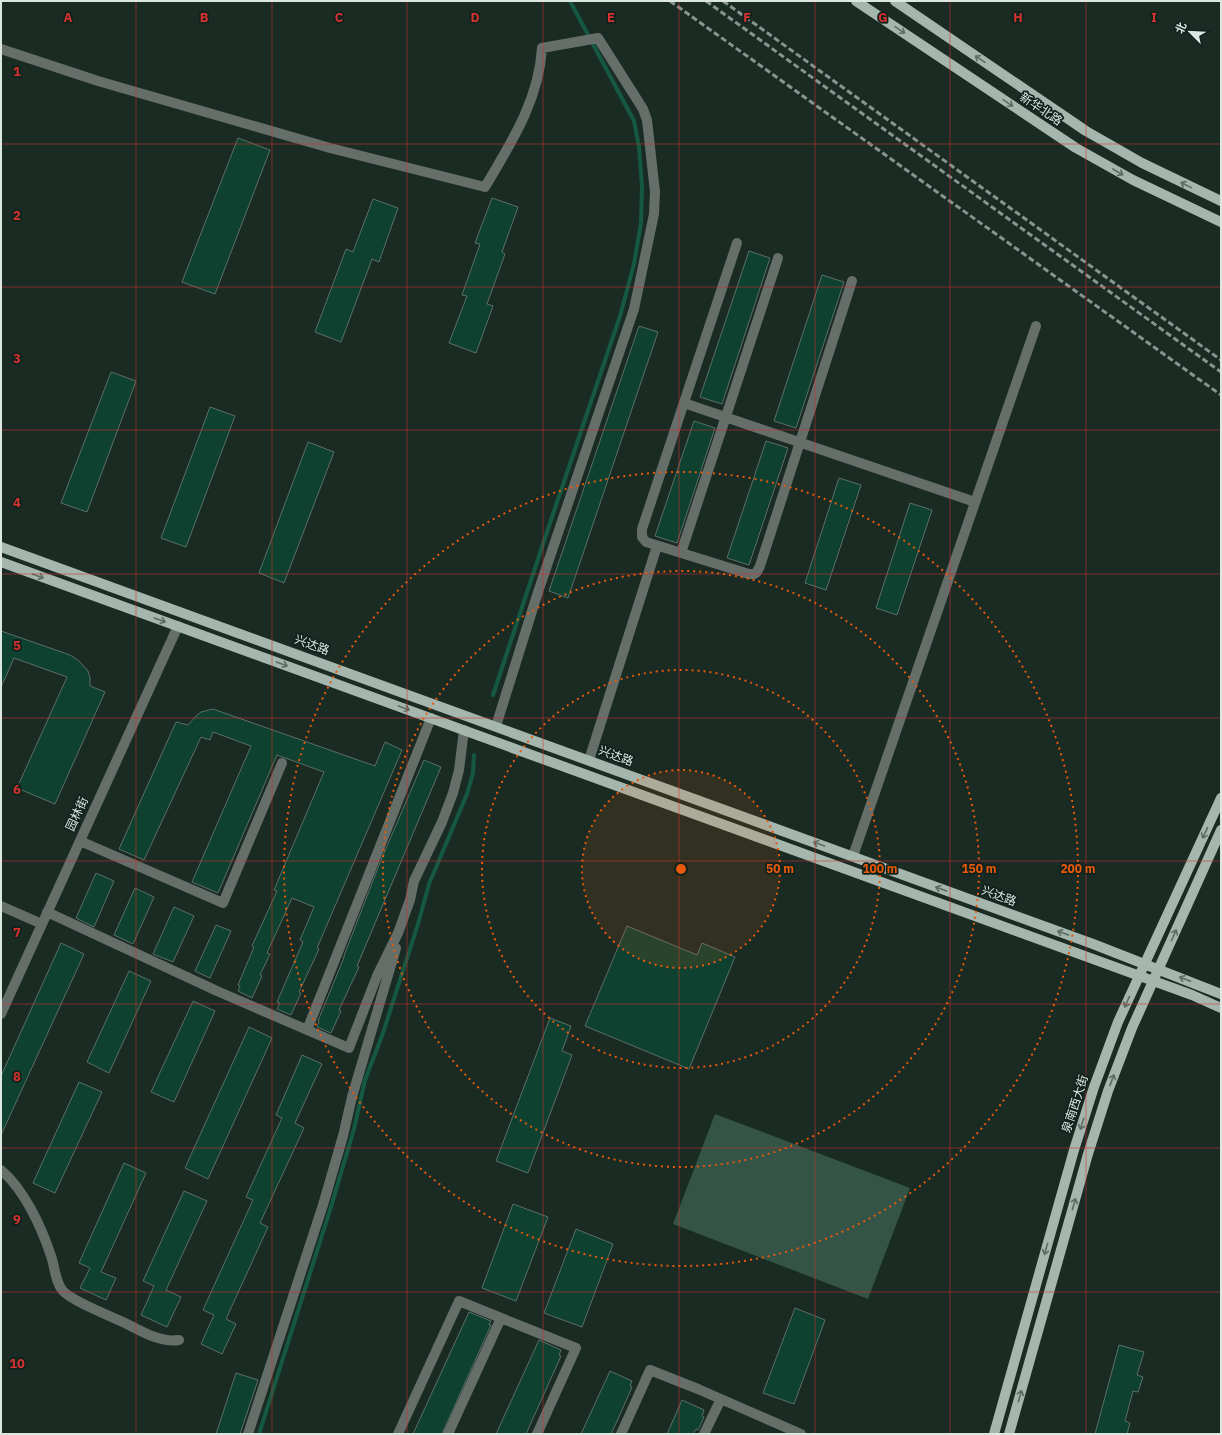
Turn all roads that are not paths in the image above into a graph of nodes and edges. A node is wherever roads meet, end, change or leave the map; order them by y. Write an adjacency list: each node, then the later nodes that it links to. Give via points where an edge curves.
1 (856, 1): 5 (main road, 新华北路, one-way to 5, via 1076,148 1133,180)
2 (895, 1): 4 (main road, 新华北路, one-way to 2, via 1142,163 1086,131)
3 (1, 49): 20 (street, via 98,81 322,146 485,187 524,117 536,86 542,48 598,38 643,109 647,120 655,192 654,214 634,309 538,592)
4 (1221, 202)
5 (1221, 222)
6 (736, 243): 10 (street)
7 (778, 258): 11 (street)
8 (852, 282): 12 (street)
9 (1036, 326): 13 (street)
10 (684, 403): 11 (street); 14 (street, via 642,529 642,537 646,542)
11 (726, 417): 12 (street); 16 (street)
12 (800, 442): 13 (street); 16 (street, via 757,572 749,574)
13 (975, 502): 27 (street)
14 (657, 546): 16 (street); 22 (street)
15 (1, 547): 20 (main road, 兴达路)
16 (681, 553)
17 (1, 562): 18 (main road, one-way to 18)
18 (178, 626): 19 (main road, one-way to 19); 26 (street, 园林街)
19 (431, 718): 21 (main road); 39 (street)
20 (496, 726): 22 (main road, 兴达路)
21 (464, 730): 31 (street, via 453,793 414,881); 34 (main road)
22 (589, 760): 27 (main road, 兴达路, one-way to 22)
23 (282, 762): 26 (street, via 223,903)
24 (1221, 798): 32 (main road, 泉南西大街, one-way to 32)
25 (1221, 830): 33 (main road, one-way to 25)
26 (80, 841): 29 (street, 园林街)
27 (853, 856): 32 (main road, 兴达路, one-way to 27)
28 (1, 906): 30 (street)
29 (47, 912): 30 (street, 园林街); 39 (street)
30 (42, 924): 38 (street, 园林街)
31 (401, 927): 39 (street, via 377,976 349,1048); 45 (street, via 393,962 352,1096 326,1198)
32 (1145, 964): 33 (main road, 兴达路); 34 (main road, 泉南西大街)
33 (1159, 969): 35 (main road); 36 (main road, 兴达路, one-way to 33)
34 (1139, 976): 35 (main road); 52 (main road, 泉南西大街, one-way to 52, via 1108,1046 1085,1114)
35 (1153, 981): 37 (main road); 53 (main road, one-way to 35, via 1099,1118 1124,1045)
36 (1221, 994)
37 (1221, 1008)
38 (1, 1014)
39 (307, 1030)
40 (1, 1170): 42 (street, via 17,1186 41,1229 63,1291 146,1334 171,1341)
41 (501, 1318): 46 (street, via 459,1301); 47 (street); 48 (street, via 576,1348)
42 (179, 1340)
43 (721, 1399): 44 (street); 49 (street, via 650,1370); 50 (street)
44 (786, 1431): 51 (street)
45 (248, 1434)
46 (398, 1434)
47 (448, 1434)
48 (537, 1434)
49 (621, 1434)
50 (704, 1434)
51 (801, 1434)
52 (994, 1434)
53 (1009, 1434)

